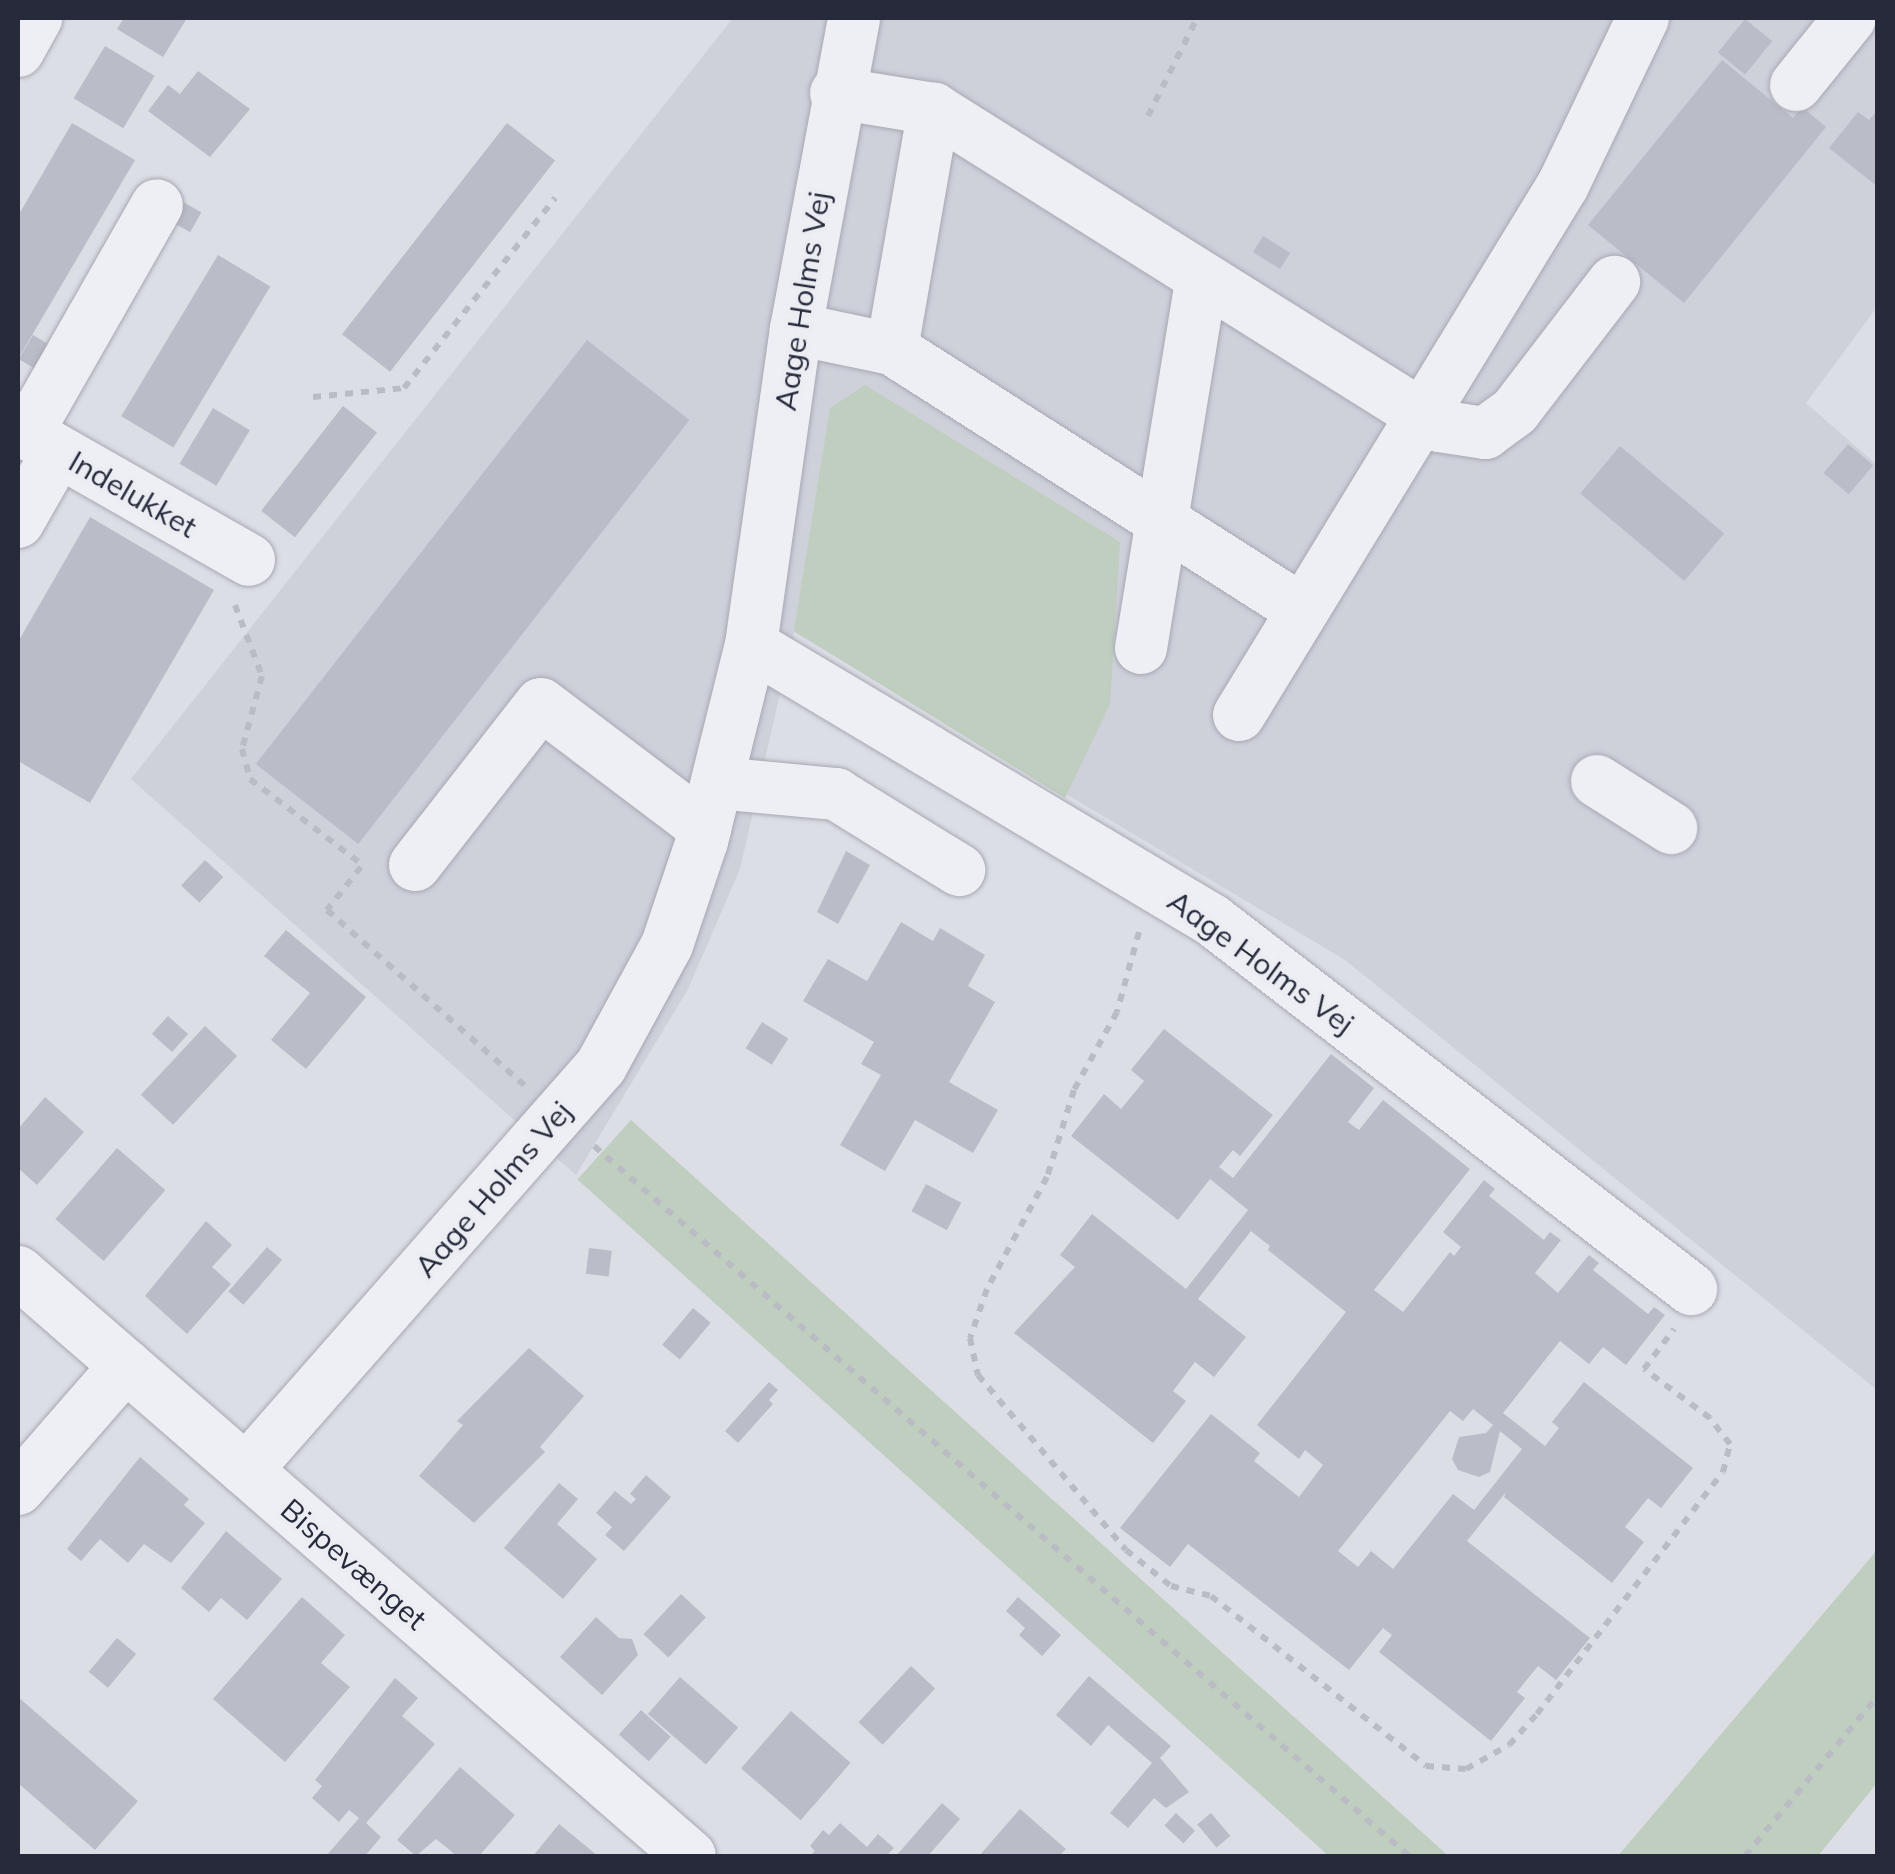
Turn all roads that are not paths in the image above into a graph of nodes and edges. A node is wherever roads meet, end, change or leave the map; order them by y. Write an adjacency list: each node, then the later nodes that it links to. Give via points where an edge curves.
1 (36, 18): 5 (street)
2 (854, 18): 7 (street, Aage Holms Vej)
3 (1644, 18): 14 (street, via 1563,185)
4 (1850, 18): 6 (street)
5 (18, 51)
6 (1796, 85)
7 (836, 93): 8 (street); 12 (street, Aage Holms Vej)
8 (934, 109): 10 (street); 13 (street)
9 (157, 205): 15 (street)
10 (1201, 280): 14 (street); 16 (street)
11 (1614, 282): 14 (street, via 1516,411 1485,433)
12 (796, 329): 13 (street); 20 (street, Aage Holms Vej)
13 (892, 349): 16 (street)
14 (1418, 416): 19 (street)
15 (34, 438): 17 (street); 18 (street, Indelukket)
16 (1161, 519): 19 (street); 21 (street)
17 (18, 522)
18 (249, 560)
19 (1302, 610): 22 (street)
20 (751, 645): 24 (street, Aage Holms Vej); 29 (street, Aage Holms Vej, via 1212,920)
21 (1141, 648)
22 (1239, 714)
23 (1597, 781): 25 (street)
24 (711, 805): 26 (street, via 540,704); 27 (street, via 836,794); 31 (street, Aage Holms Vej, via 667,945 601,1066)
25 (1671, 828)
26 (394, 859)
27 (959, 870)
28 (18, 1272): 30 (street, Bispevænget)
29 (1684, 1307)
30 (126, 1366): 31 (street, Bispevænget); 32 (street)
31 (246, 1470): 33 (street, Bispevænget)
32 (18, 1488)
33 (690, 1856)

